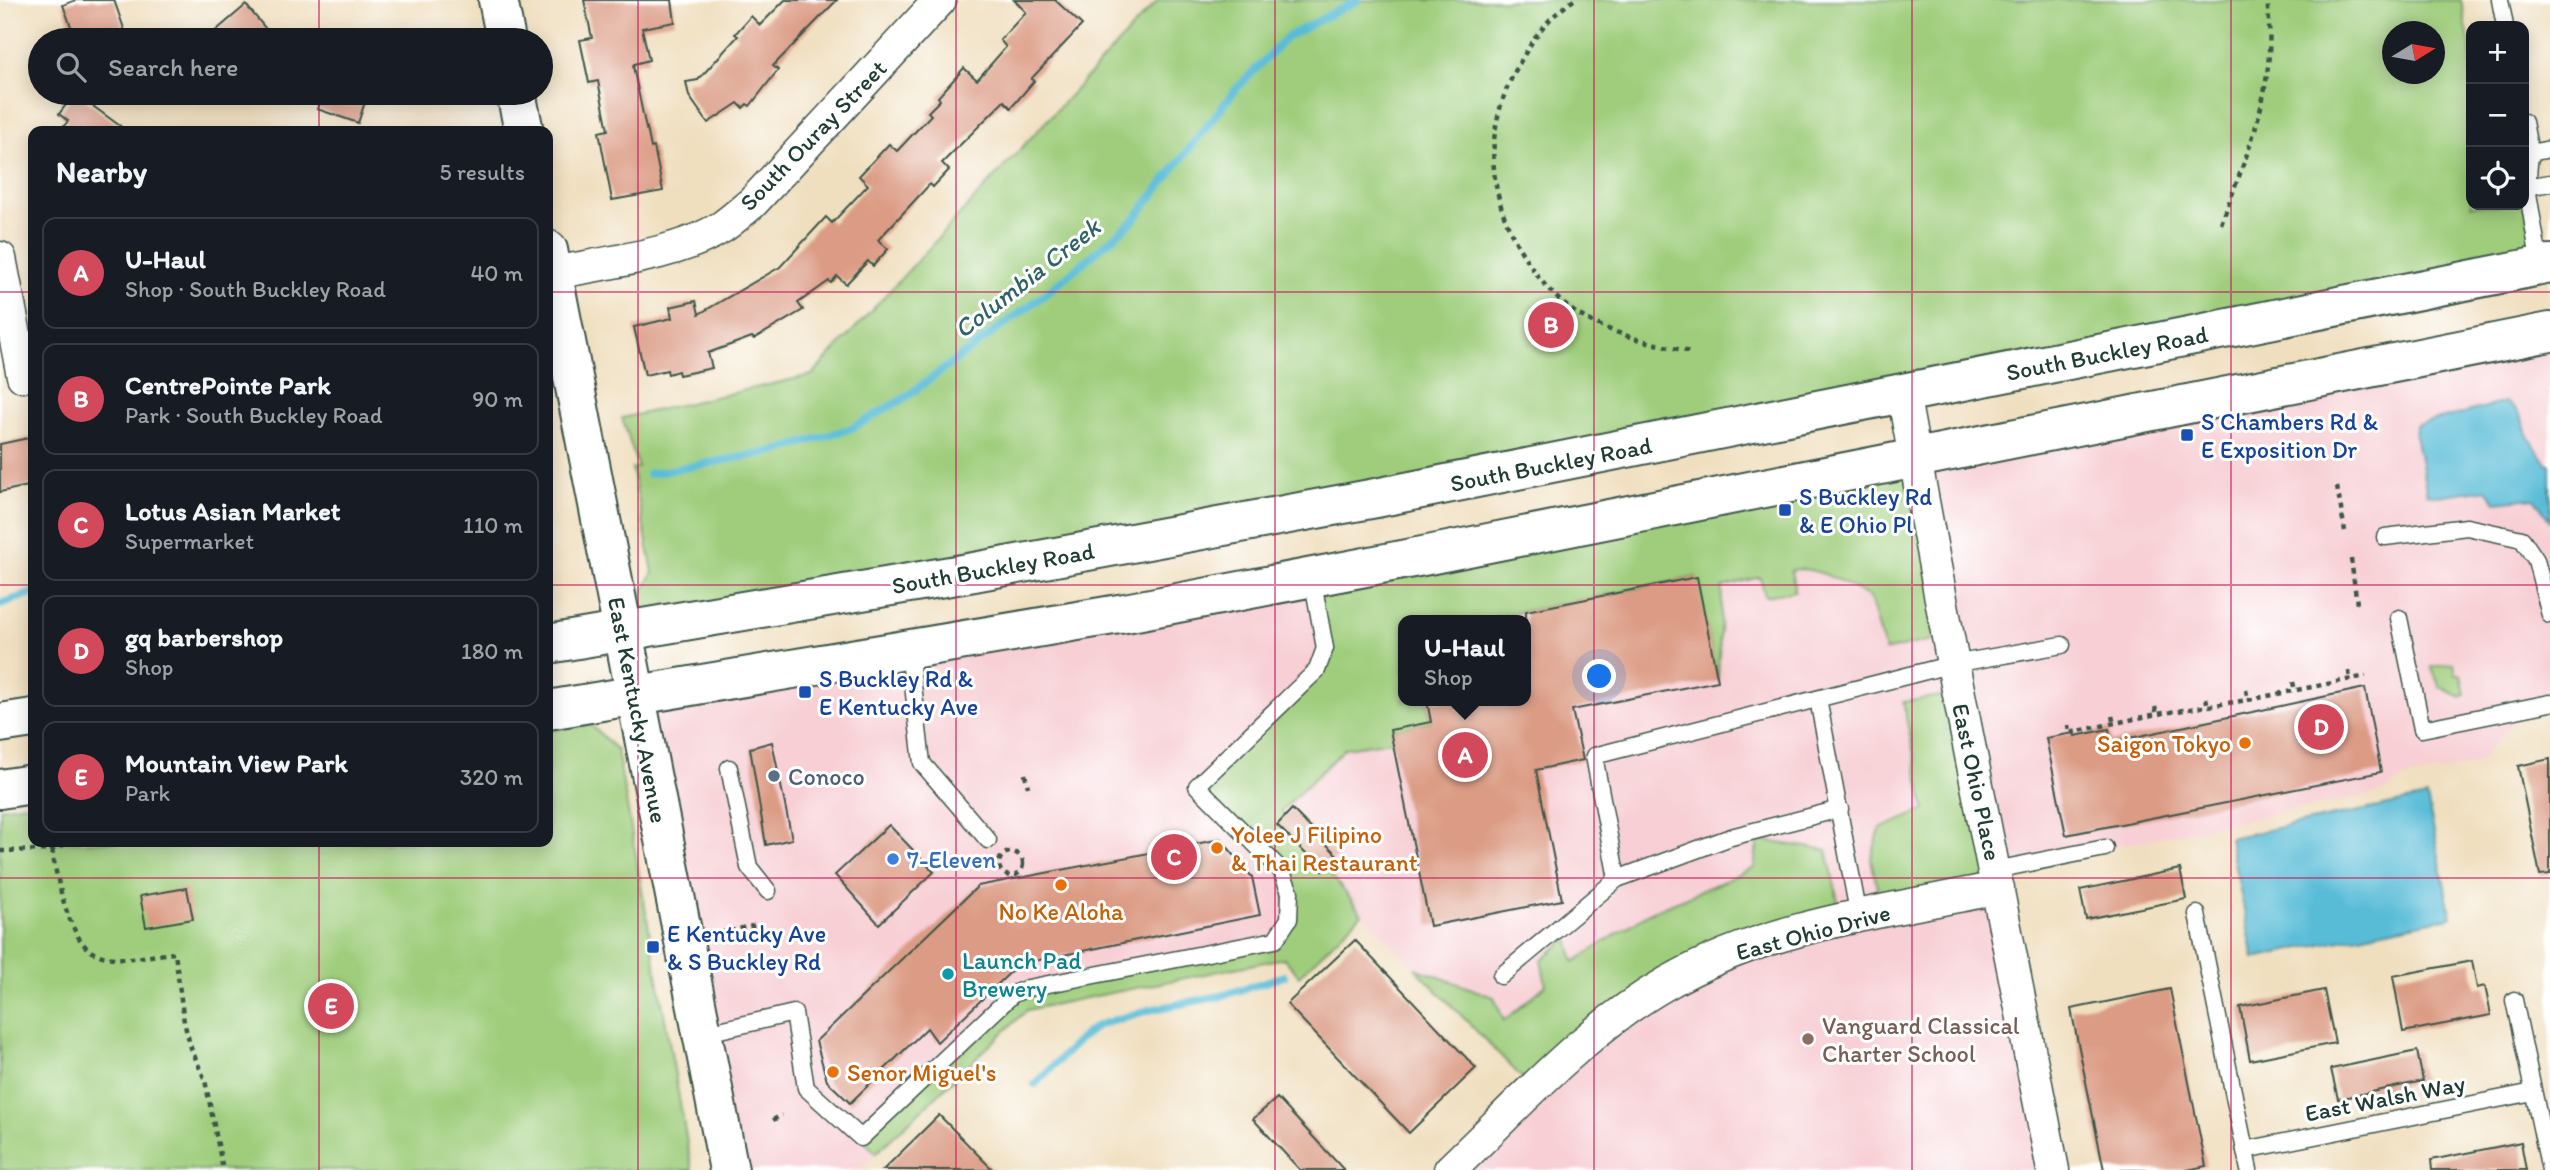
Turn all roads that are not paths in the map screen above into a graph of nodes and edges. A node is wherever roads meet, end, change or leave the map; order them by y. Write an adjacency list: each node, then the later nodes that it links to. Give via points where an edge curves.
1 (498, 0): 5 (main road)
2 (2500, 0): 4 (lane)
3 (936, 1): 16 (street, South Ouray Street, via 752,203 721,227 659,252)
4 (2504, 21)
5 (504, 28)
6 (519, 105): 7 (main road)
7 (523, 126)
8 (2529, 147): 10 (lane)
9 (2550, 149): 10 (lane)
10 (2530, 153): 11 (lane)
11 (2529, 164)
12 (2550, 183): 13 (lane)
13 (2529, 187)
14 (2529, 196): 17 (lane)
15 (0, 258): 20 (street)
16 (553, 265)
17 (2545, 265): 21 (main road, South Buckley Road)
18 (553, 286): 27 (main road, East Kentucky Avenue)
19 (2550, 332): 22 (main road)
20 (19, 376)
21 (1903, 393): 22 (street, East Ohio Place); 27 (main road, South Buckley Road, via 1350,503)
22 (1915, 459): 24 (main road); 31 (street, East Ohio Place)
23 (2385, 537): 25 (lane, via 2468,527 2522,539 2536,560)
24 (1312, 577): 30 (main road); 51 (lane, via 1325,648 1317,670 1197,786 1281,870 1290,892 1289,919 1275,940 1013,994 861,1138 806,1088 794,1013)
25 (2550, 615)
26 (2399, 618): 34 (lane, via 2423,729)
27 (624, 632): 28 (main road, South Buckley Road); 32 (main road, East Kentucky Avenue)
28 (553, 643)
29 (2062, 645): 31 (lane)
30 (909, 650): 32 (main road); 42 (lane, via 922,763)
31 (1953, 664): 33 (lane); 45 (street, East Ohio Place)
32 (635, 696): 35 (main road); 51 (main road, East Kentucky Avenue)
33 (1818, 699): 41 (lane); 44 (lane, via 1594,756)
34 (2550, 703)
35 (553, 709)
36 (28, 719): 37 (main road)
37 (0, 723)
38 (729, 768): 46 (lane, via 749,867)
39 (28, 785): 40 (main road)
40 (0, 789)
41 (1840, 809): 44 (lane, via 1731,837); 48 (lane)
42 (988, 840)
43 (2105, 848): 45 (lane)
44 (1617, 879): 49 (lane)
45 (1997, 879): 48 (street, East Ohio Drive); 56 (street, East Ohio Place)
46 (768, 891)
47 (2197, 914): 53 (lane)
48 (1859, 917): 55 (street, East Ohio Drive, via 1738,949 1657,989 1576,1049)
49 (1502, 976)
50 (2514, 1000): 52 (lane)
51 (702, 1034): 54 (main road, East Kentucky Avenue)
52 (2533, 1092): 53 (lane, East Walsh Way); 58 (lane)
53 (2245, 1150): 57 (lane)
54 (729, 1170)
55 (1450, 1170)
56 (2053, 1170)
57 (2249, 1170)
58 (2550, 1170)

